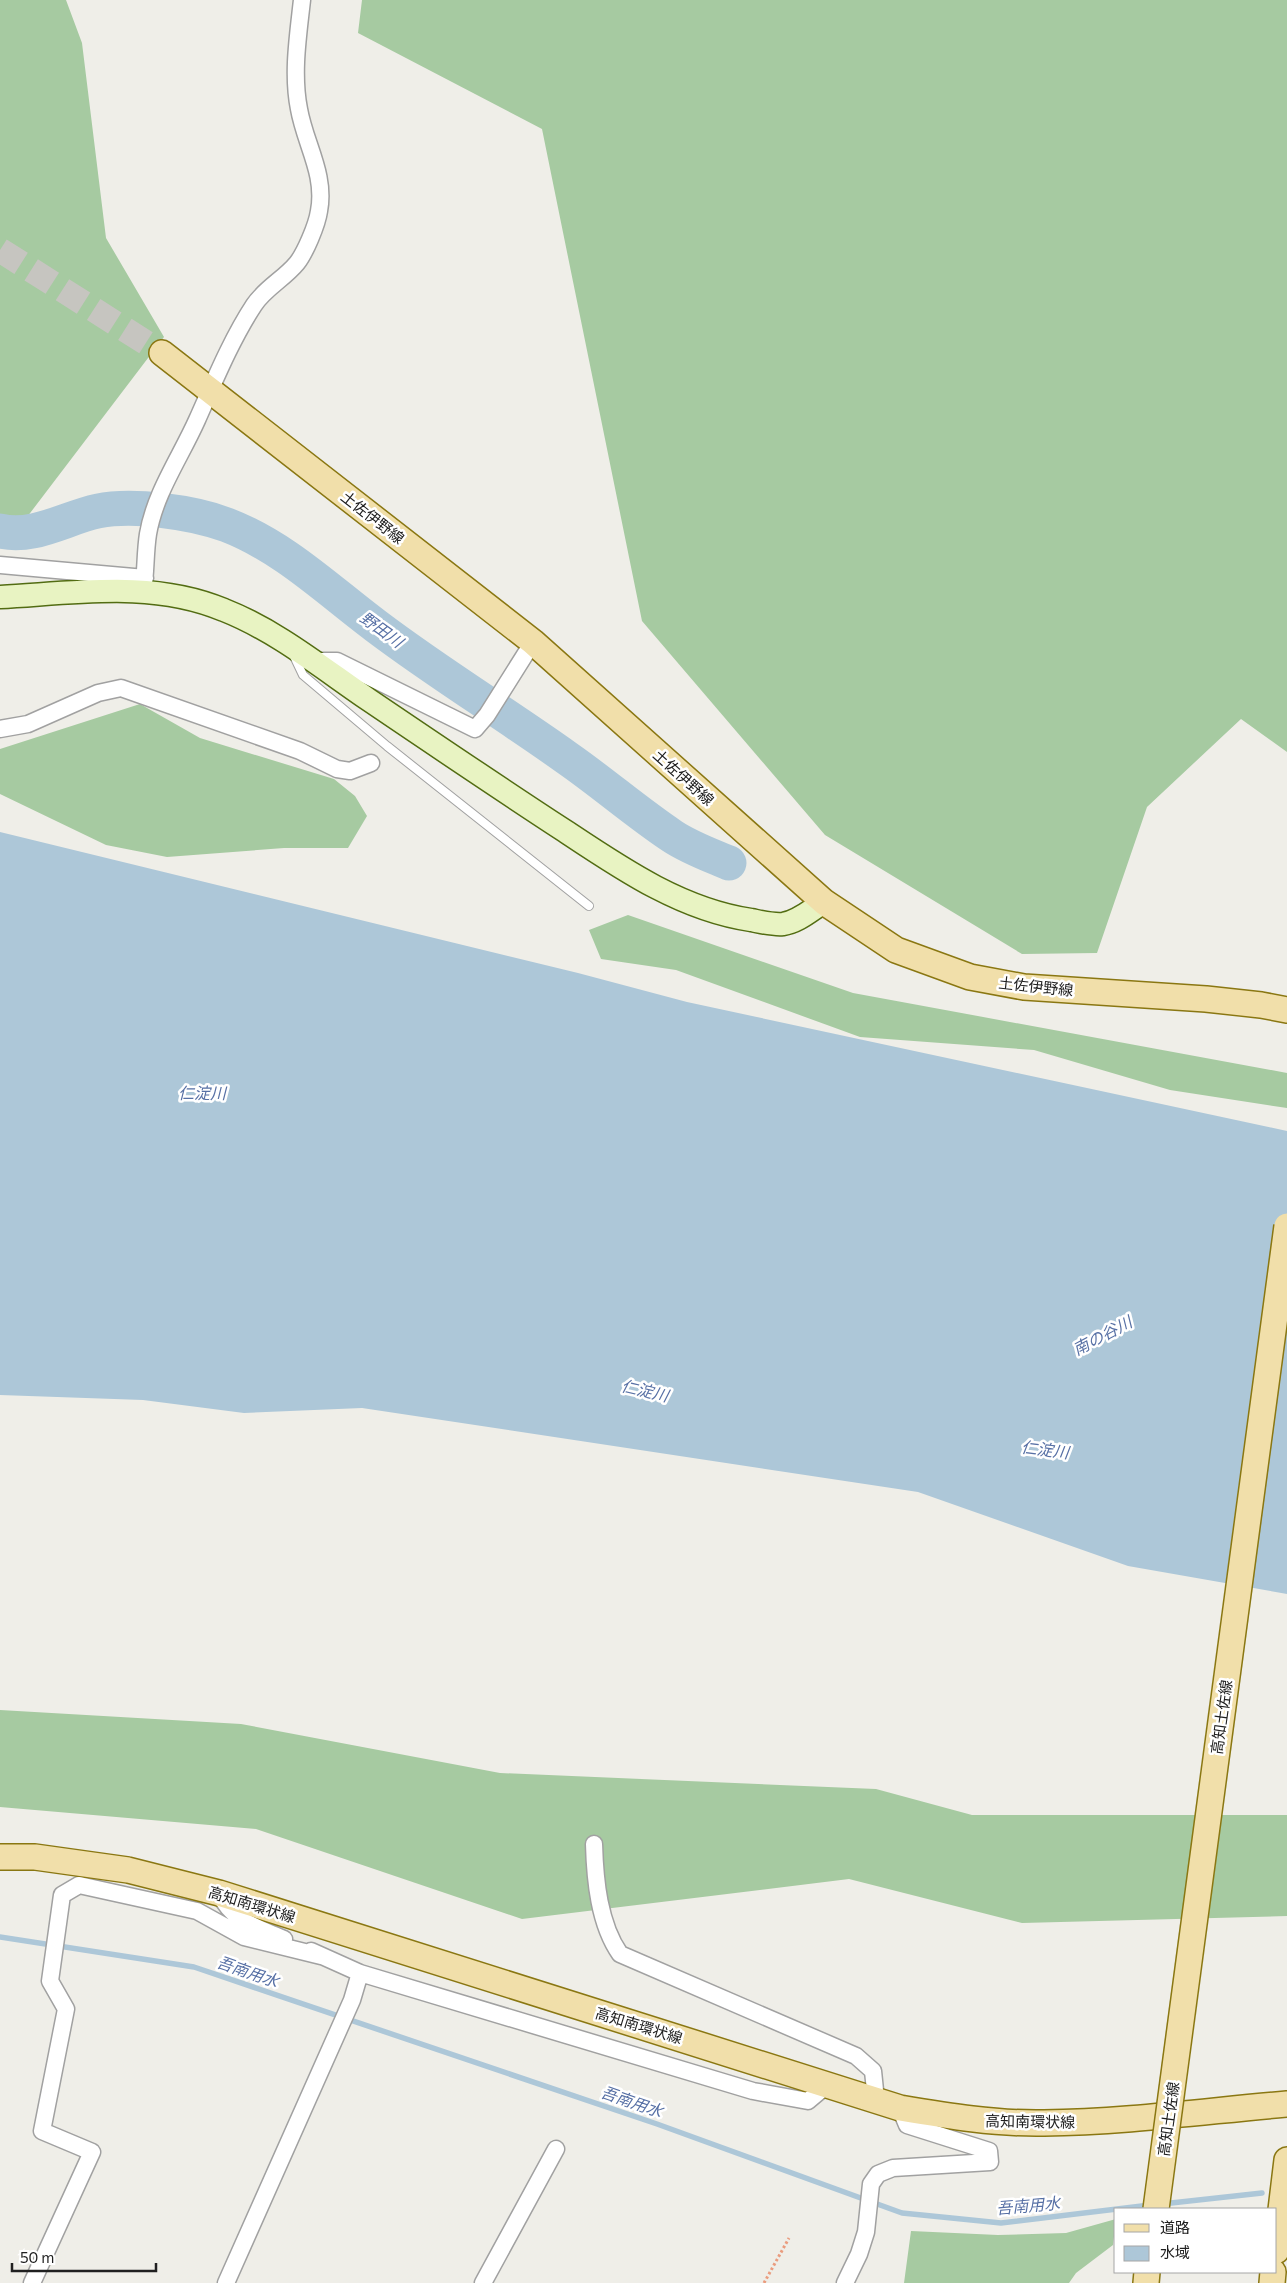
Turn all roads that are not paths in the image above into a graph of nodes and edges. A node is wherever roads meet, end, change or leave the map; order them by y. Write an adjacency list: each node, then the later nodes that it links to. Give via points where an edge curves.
1 (302, 0): 3 (street, via 296,76 302,122 318,167 320,211 297,263 254,305)
2 (162, 353): 3 (main road, 土佐伊野線)
3 (209, 389): 5 (street, via 160,495 148,534); 7 (main road, 土佐伊野線)
4 (0, 565): 5 (street)
5 (144, 584): 6 (street, via 100,591); 8 (street, via 222,609 264,628)
6 (0, 598)
7 (533, 642): 9 (street, via 479,727 470,729 337,661); 12 (main road, 土佐伊野線)
8 (287, 644): 9 (street); 13 (lane, via 303,674 387,746)
9 (313, 661): 12 (street, via 622,868 696,906 726,917 776,924 797,920)
10 (0, 729): 11 (street, via 28,724 98,693 121,688 300,751 336,769 350,771)
11 (371, 763)
12 (824, 902): 14 (main road, 土佐伊野線, via 896,950 970,978 1024,987 1206,999)
13 (589, 906)
14 (1287, 1010)
15 (1287, 1226): 27 (main road, 高知土佐線, bridge)
16 (594, 1844): 22 (street, via 595,1879 611,1940 620,1954 856,2056 873,2071)
17 (0, 1856): 18 (main road, 高知南環状線, via 128,1870)
18 (219, 1893): 19 (street, via 227,1909 240,1920); 21 (main road, 高知南環状線)
19 (321, 1956): 20 (street); 29 (street, via 244,1937 197,1911 79,1885 62,1895 50,1981 66,2009 42,2131 92,2152)
20 (360, 1973): 21 (street, via 753,2091 808,2101); 30 (street, via 352,2000)
21 (827, 2085): 22 (main road, 高知南環状線)
22 (876, 2100): 24 (main road, 高知南環状線)
23 (1287, 2104): 24 (main road, 高知南環状線, via 1042,2123 968,2119)
24 (900, 2108): 32 (street, via 907,2126 989,2151 990,2162 893,2168 878,2174 871,2184 866,2232)
25 (556, 2149): 31 (street)
26 (1287, 2160): 28 (main road)
27 (1156, 2208)
28 (1277, 2243)
29 (32, 2283)
30 (226, 2283)
31 (483, 2283)
32 (845, 2283)

